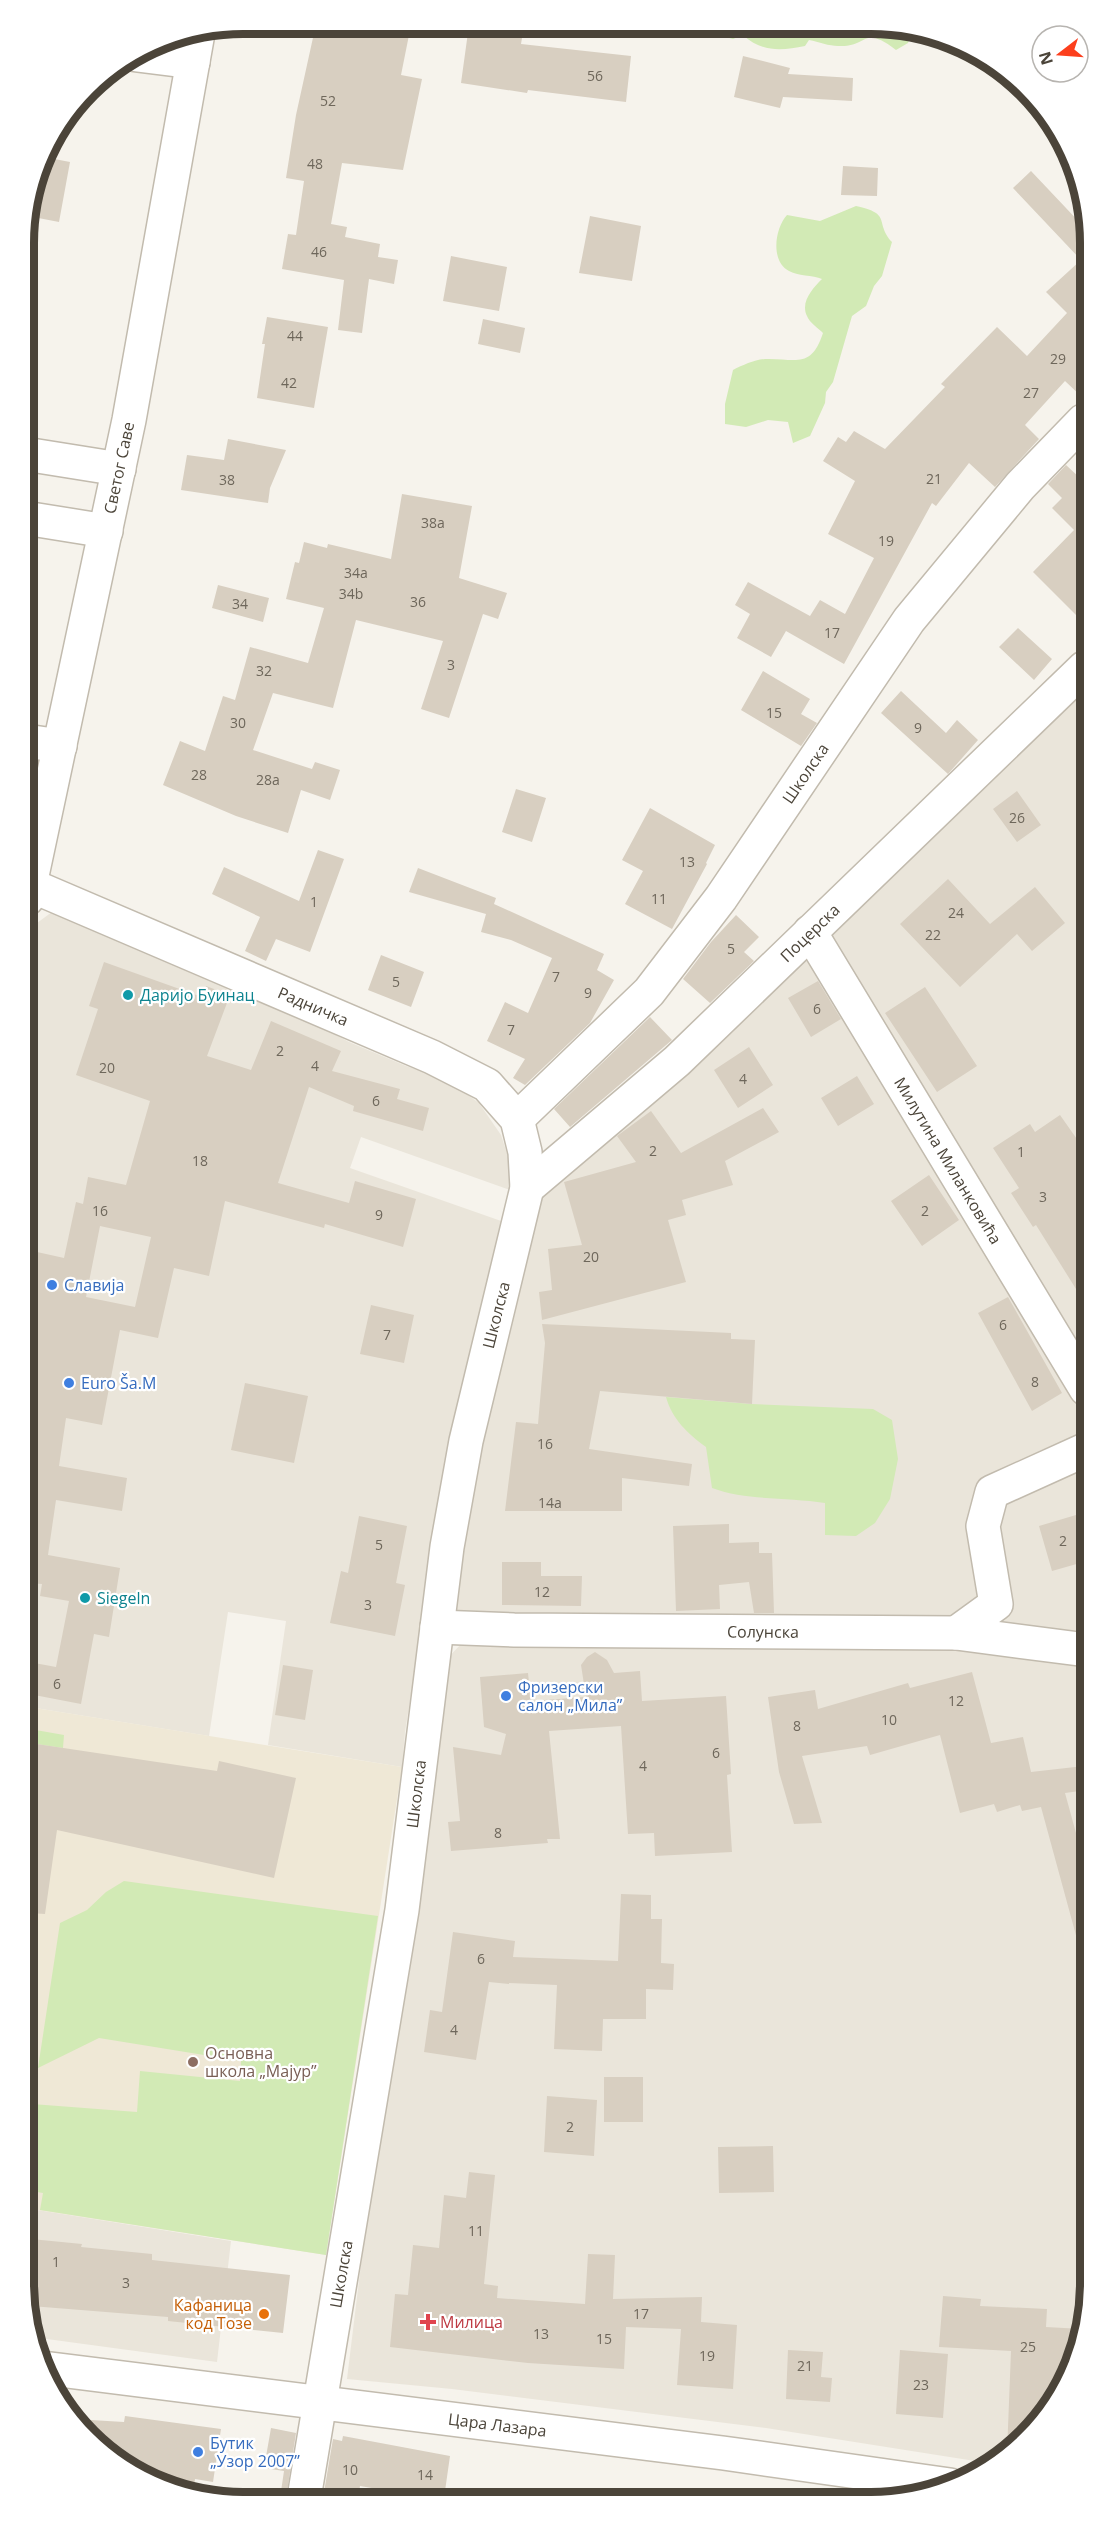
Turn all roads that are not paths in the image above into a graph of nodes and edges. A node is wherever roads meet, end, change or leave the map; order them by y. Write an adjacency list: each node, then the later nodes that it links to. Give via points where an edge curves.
1 (196, 47): 2 (street); 5 (street, Светог Саве)
2 (160, 52)
3 (1080, 424): 14 (street, Школска, via 1020,486 909,620 721,898 649,992)
4 (35, 456): 5 (street)
5 (119, 469): 7 (street, Светог Саве)
6 (35, 519): 7 (street)
7 (106, 531): 10 (street, Светог Саве)
8 (1080, 672): 13 (street, Поцерска)
9 (35, 742): 10 (street)
10 (60, 746): 11 (street, Светог Саве)
11 (35, 861)
12 (35, 895): 14 (street, Радничка, via 432,1057 487,1085)
13 (810, 933): 15 (street, Поцерска, via 677,1060); 16 (street, Милутина Миланковића)
14 (517, 1119): 15 (street, Радничка, via 525,1152)
15 (527, 1188): 18 (street, Школска, via 466,1441)
16 (1079, 1378)
17 (1079, 1452): 19 (street, via 992,1492 983,1526 996,1604)
18 (437, 1627): 19 (street, Солунска); 22 (street, Школска, via 402,1910)
19 (956, 1633): 20 (street, Солунска)
20 (1079, 1649)
21 (53, 2369): 22 (street, Цара Лазара)
22 (320, 2403): 23 (street, Цара Лазара); 24 (street, Школска)
23 (933, 2483)
24 (305, 2492)

